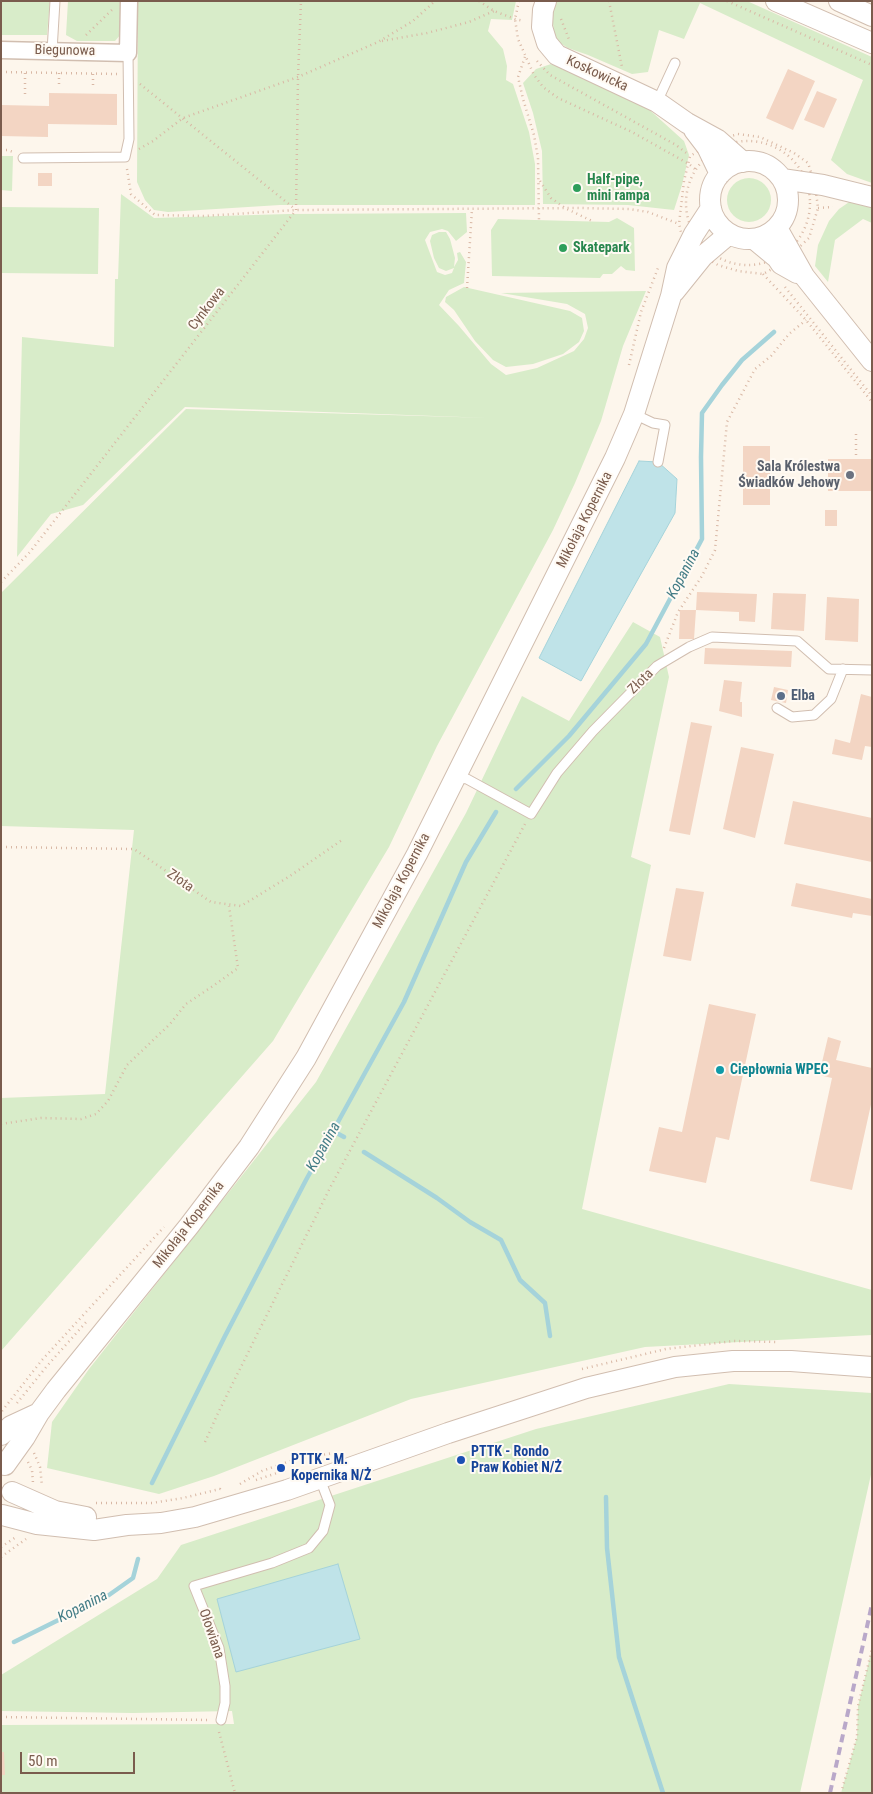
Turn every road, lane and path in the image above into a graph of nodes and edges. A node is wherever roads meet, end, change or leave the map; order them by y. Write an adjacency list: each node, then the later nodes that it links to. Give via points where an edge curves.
1 (55, 1): 21 (lane)
2 (120, 1): 17 (path)
3 (129, 1): 22 (street)
4 (301, 1): 31 (path)
5 (435, 1): 18 (path, via 413,21)
6 (479, 1): 13 (path)
7 (519, 1): 15 (path)
8 (546, 1): 35 (street, Koskowicka, via 542,27 547,43 557,55)
9 (610, 1): 35 (path)
10 (727, 1): 25 (path)
11 (776, 1): 19 (street)
12 (839, 1): 14 (street)
13 (494, 11): 15 (path); 18 (path, via 469,22)
14 (872, 16)
15 (515, 19): 16 (path); 23 (path)
16 (524, 21)
17 (85, 36)
18 (378, 42): 31 (path)
19 (872, 43)
20 (1, 50): 21 (street, Biegunowa)
21 (52, 51): 22 (street, Biegunowa)
22 (128, 52): 30 (lane)
23 (525, 57): 43 (path, via 543,87 558,98 632,132); 47 (path, via 518,77 534,135)
24 (675, 63): 37 (lane)
25 (872, 65)
26 (1, 72): 27 (path)
27 (25, 73): 28 (path); 36 (path)
28 (59, 73): 29 (path); 33 (path)
29 (92, 74): 30 (path); 34 (path)
30 (129, 75): 38 (path); 40 (lane, via 129,139)
31 (298, 77): 38 (path); 55 (path)
32 (562, 82): 39 (path, via 676,145)
33 (60, 85)
34 (93, 86)
35 (626, 88): 37 (street, Koskowicka)
36 (25, 97)
37 (657, 102): 39 (street, Koskowicka, via 688,123)
38 (182, 118): 40 (path, via 153,141); 55 (path)
39 (710, 149): 42 (street, Koskowicka); 43 (path); 44 (path); 45 (street, Koskowicka); 48 (path, via 747,141 780,149 797,164); 48 (path, via 738,134 760,137 808,163)
40 (125, 157): 41 (lane); 55 (path, via 131,194 155,215 204,216)
41 (23, 158)
42 (743, 162): 45 (street); 46 (street, via 762,163)
43 (689, 164): 44 (path); 59 (path, via 683,189)
44 (696, 170): 59 (path, via 688,189)
45 (720, 174): 53 (street, via 711,190)
46 (782, 179): 48 (street); 50 (street)
47 (539, 180): 51 (path); 52 (path)
48 (812, 189): 49 (street, via 849,191); 50 (street); 63 (path, via 809,219 804,231); 63 (path, via 818,208 809,238)
49 (872, 197)
50 (788, 204): 58 (street)
51 (539, 208): 52 (path); 54 (path); 56 (path)
52 (564, 208): 57 (path); 59 (path, via 648,212)
53 (711, 208): 59 (street, Mikołaja Kopernika); 60 (street, via 719,226)
54 (472, 209): 55 (path); 66 (path)
55 (296, 210): 77 (path, Cynkowa, via 30,552)
56 (538, 220)
57 (594, 222)
58 (777, 228): 61 (street); 63 (street)
59 (683, 229): 62 (path); 67 (street, Mikołaja Kopernika, via 677,268)
60 (730, 234): 61 (street); 62 (street, Mikołaja Kopernika)
61 (754, 239): 63 (street)
62 (709, 251): 63 (path, via 730,262); 67 (street, Mikołaja Kopernika)
63 (779, 265): 68 (path, via 763,274); 69 (street, via 804,276); 71 (path)
64 (658, 268): 70 (path, via 641,312)
65 (663, 269): 67 (path)
66 (467, 288)
67 (664, 291): 73 (street, Mikołaja Kopernika)
68 (806, 320): 72 (path); 78 (path, via 755,369 727,422 715,550 678,612)
69 (871, 360)
70 (628, 373)
71 (872, 396)
72 (872, 402)
73 (634, 414): 76 (lane, via 652,423 666,424); 82 (street, Mikołaja Kopernika)
74 (856, 434): 75 (path)
75 (856, 459)
76 (658, 462)
77 (1, 582)
78 (657, 666): 79 (lane, Złota, via 712,637 741,637 797,640 829,669); 83 (lane, Złota, via 557,773)
79 (843, 669): 80 (lane, Złota); 81 (lane, via 831,699 814,715 792,717)
80 (872, 670)
81 (777, 708)
82 (456, 777): 83 (lane, via 467,779); 93 (street, Mikołaja Kopernika, via 306,1058 249,1147)
83 (531, 814): 95 (path, via 332,1186)
84 (342, 840): 86 (path, via 241,906)
85 (1, 846): 86 (path, Złota, via 134,849 211,902)
86 (229, 905): 87 (path, via 238,968 186,1004 127,1065 108,1101 96,1114 81,1120 41,1118)
87 (1, 1124)
88 (165, 1225): 92 (path, via 42,1360)
89 (92, 1315): 91 (path)
90 (872, 1367): 97 (street, via 791,1361 733,1361 675,1367 586,1388)
91 (16, 1404)
92 (1, 1412)
93 (39, 1412): 94 (street, Mikołaja Kopernika, via 11,1426); 96 (street, Mikołaja Kopernika, via 25,1438)
94 (1, 1436)
95 (206, 1442)
96 (3, 1463): 98 (street, via 11,1478)
97 (320, 1479): 100 (street, via 196,1517); 103 (lane, Ołowiana, via 330,1505 323,1530 309,1548 272,1564 194,1586 219,1648 225,1686)
98 (12, 1492): 99 (street); 100 (street, via 68,1515)
99 (2, 1516): 100 (street, via 37,1524 94,1530)
100 (127, 1525)
101 (872, 1649): 105 (path, via 858,1706 857,1737)
102 (1, 1717): 103 (path)
103 (221, 1720): 104 (path, via 219,1735)
104 (235, 1793)
105 (841, 1793)

